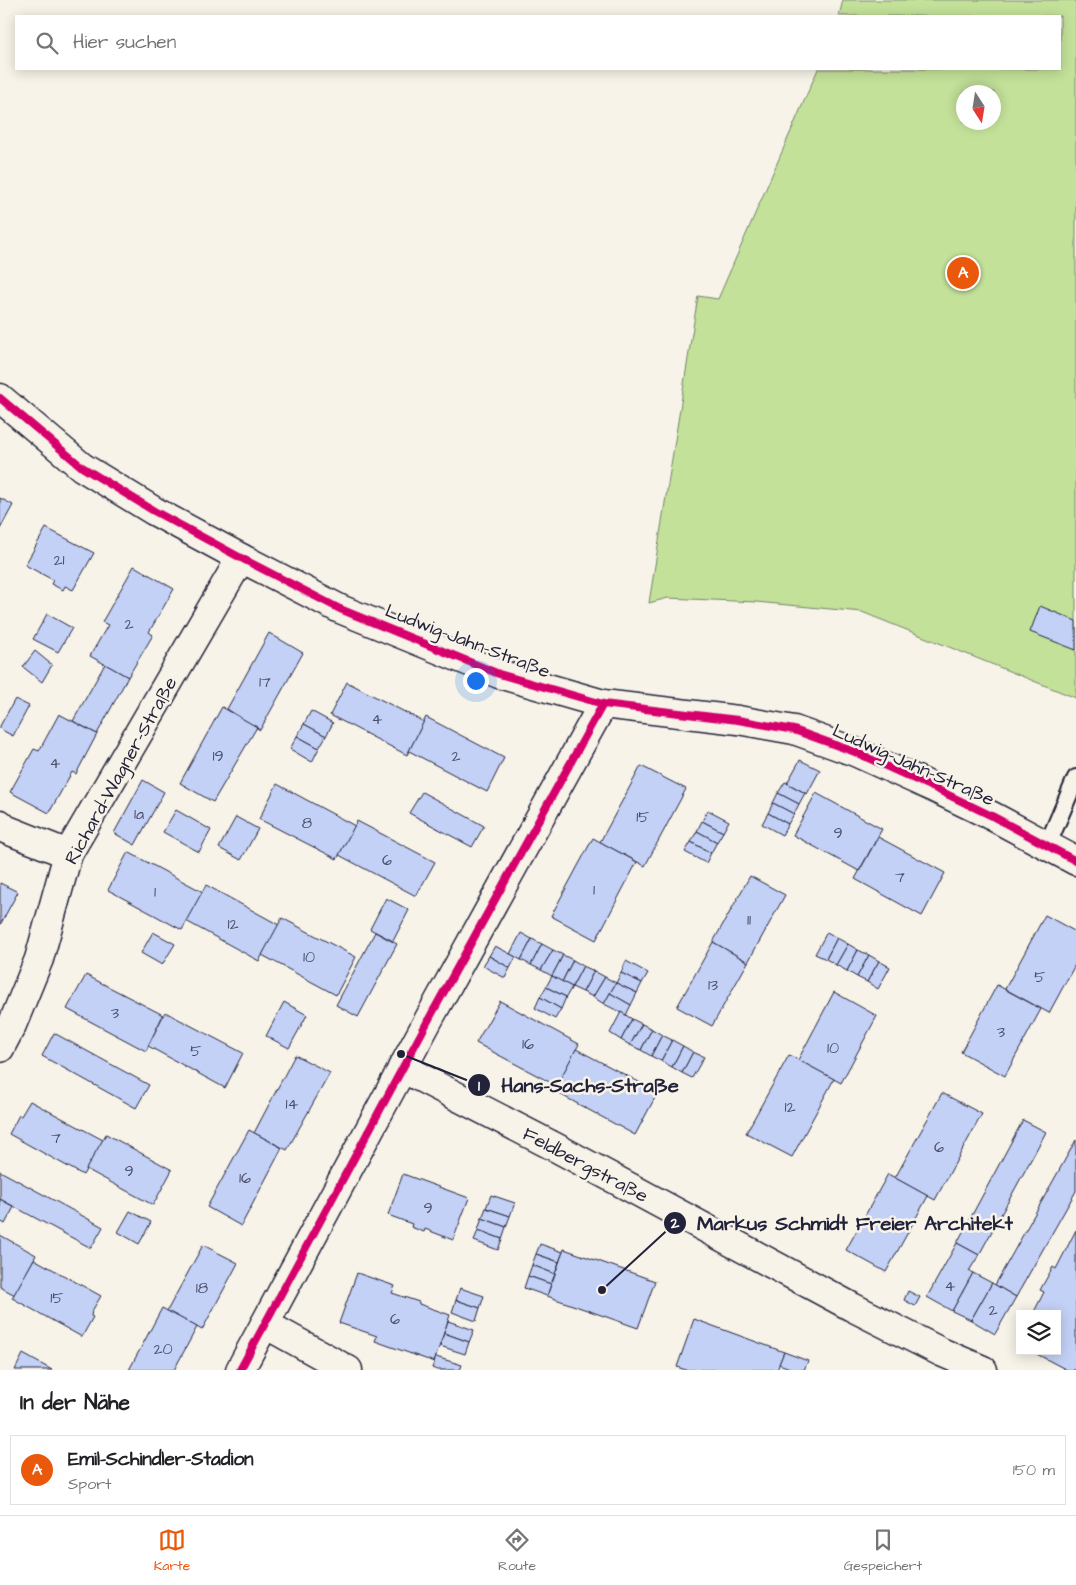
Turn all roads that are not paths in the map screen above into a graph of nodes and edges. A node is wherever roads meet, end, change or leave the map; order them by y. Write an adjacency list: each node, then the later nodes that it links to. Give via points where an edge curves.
1 (0, 398): 2 (street, Ludwig-Jahn-Straße, via 82,467)
2 (241, 558): 3 (street, Ludwig-Jahn-Straße, via 340,609 499,674); 7 (street, Richard-Wagner-Straße)
3 (603, 704): 6 (street, Ludwig-Jahn-Straße, via 794,730 855,752 932,787); 10 (street)
4 (1076, 778): 6 (lane)
5 (0, 824): 7 (street, via 5,829)
6 (1047, 846): 8 (street, Ludwig-Jahn-Straße)
7 (68, 854): 9 (street, Richard-Wagner-Straße, via 39,959)
8 (1076, 861)
9 (0, 1048)
10 (402, 1068): 11 (street); 14 (street, Feldbergstraße, via 852,1307)
11 (265, 1324): 12 (street); 13 (street)
12 (240, 1370)
13 (348, 1370)
14 (983, 1370)

